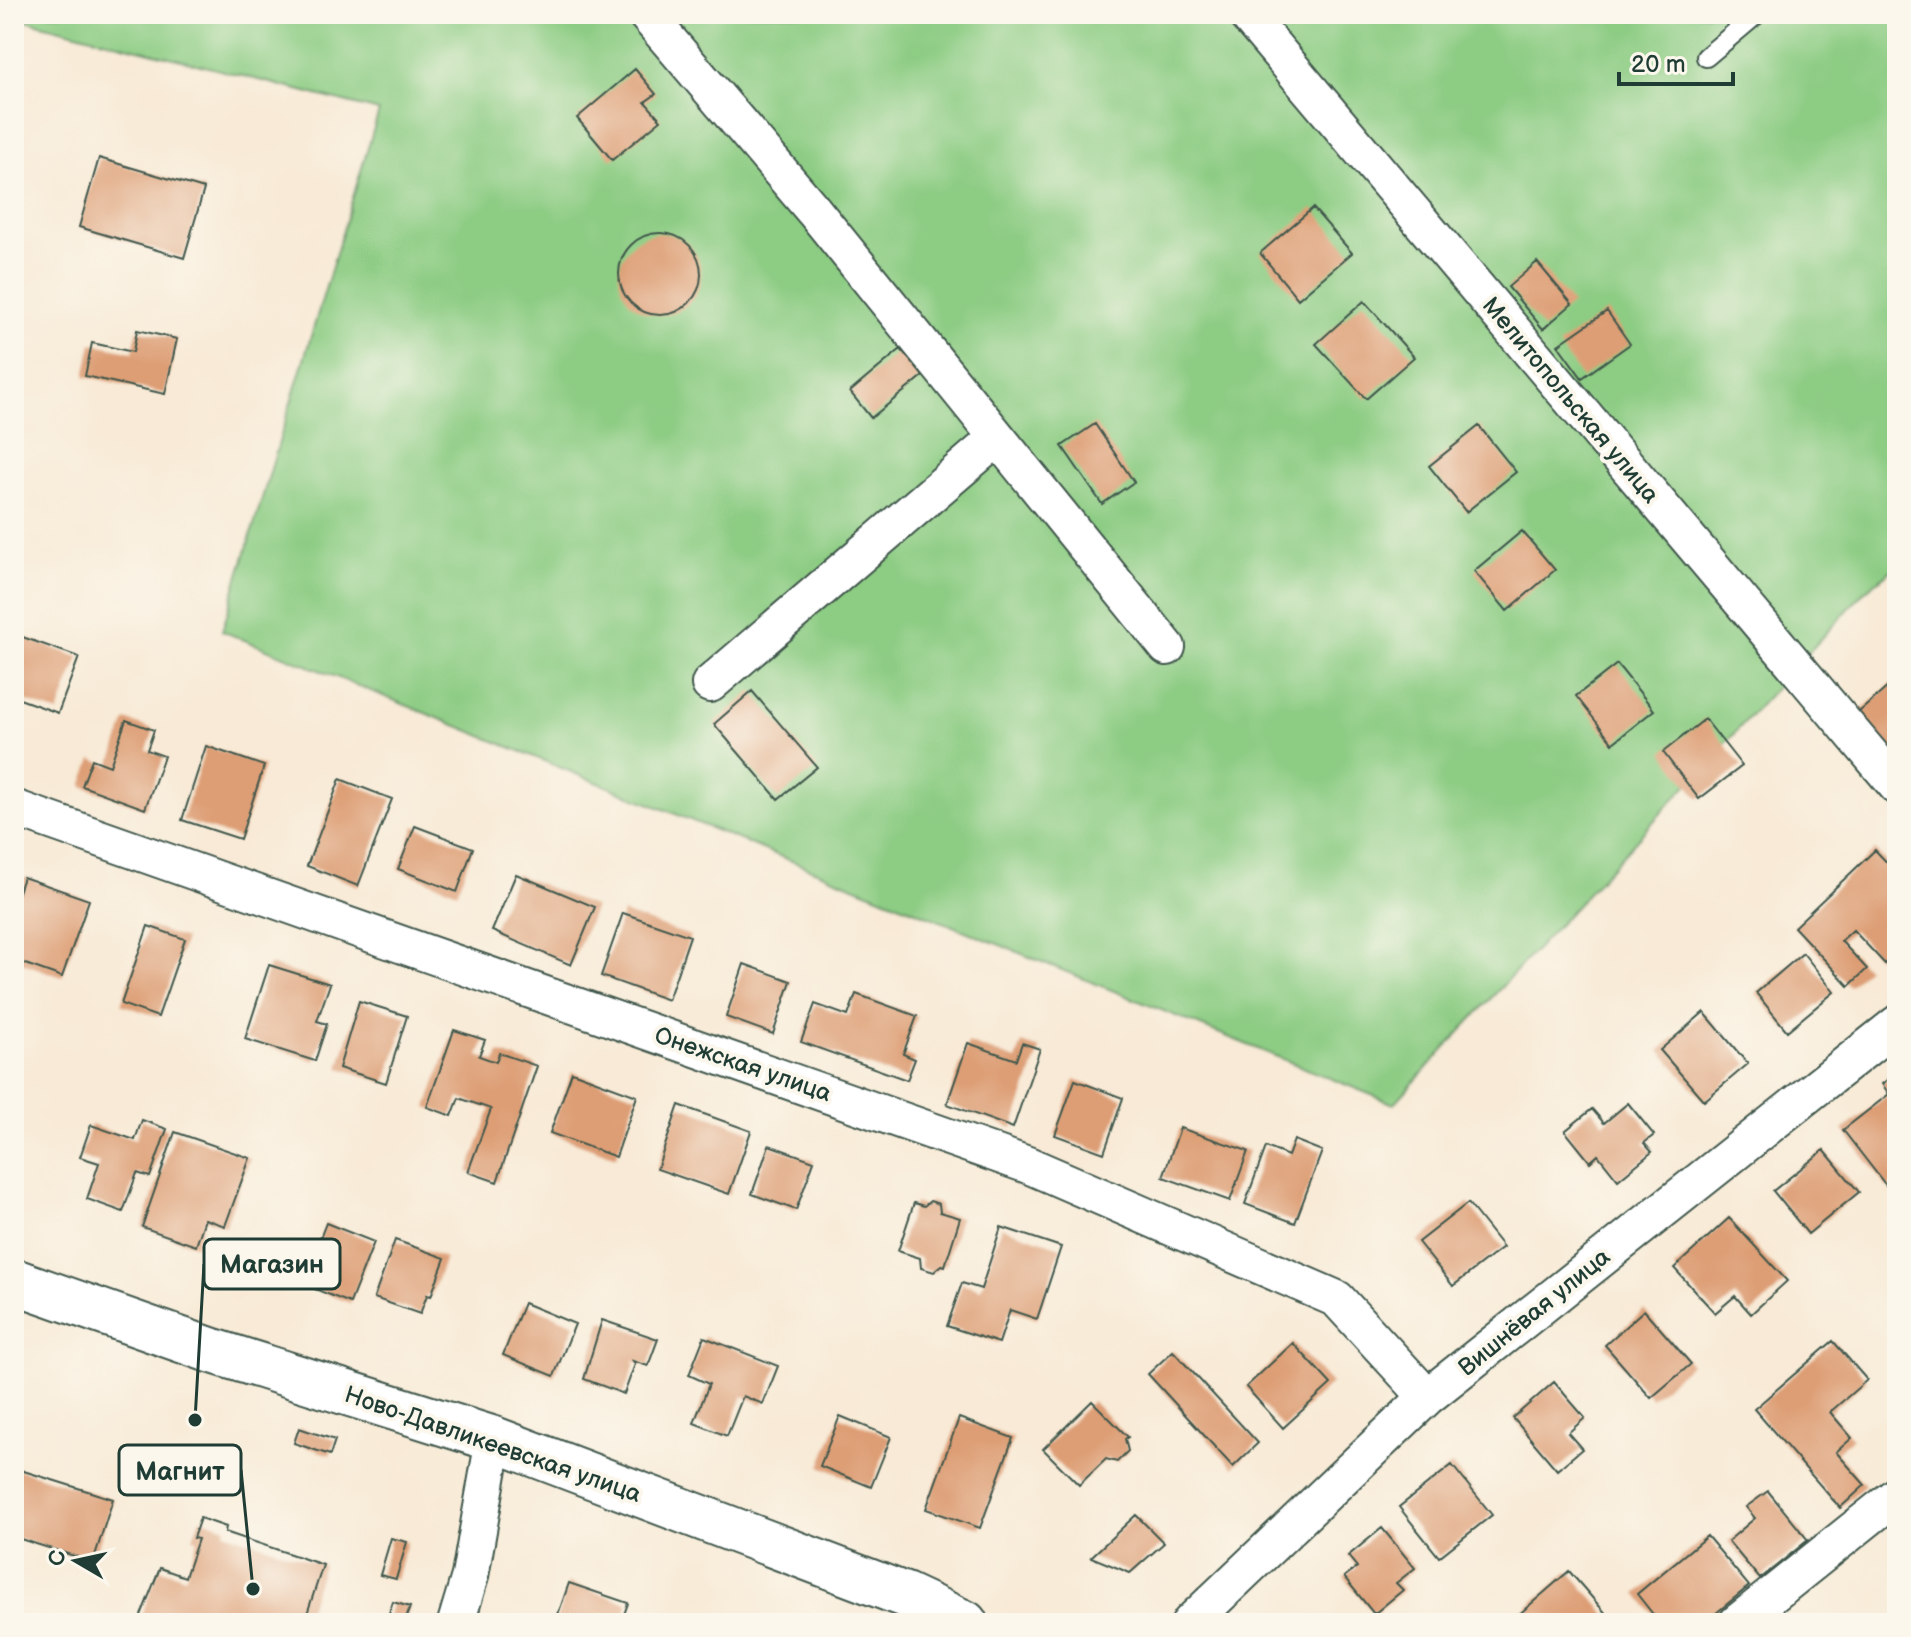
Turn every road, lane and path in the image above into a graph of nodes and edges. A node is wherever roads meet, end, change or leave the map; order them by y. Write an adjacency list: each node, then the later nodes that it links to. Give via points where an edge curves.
1 (646, 14): 5 (street, via 814,211)
2 (1246, 14): 8 (street, Мелитопольская улица)
3 (1757, 14): 4 (lane)
4 (1706, 57)
5 (996, 439): 6 (street); 7 (street)
6 (1167, 647)
7 (710, 684)
8 (1897, 786)
9 (14, 808): 12 (street, Онежская улица, via 1028,1165 1337,1299)
10 (1897, 1024): 12 (street, Вишнёвая улица)
11 (14, 1281): 13 (street, Ново-Давликеевская улица, via 210,1350)
12 (1427, 1397): 17 (street, Вишнёвая улица)
13 (494, 1439): 15 (street, via 470,1576); 16 (street, Ново-Давликеевская улица, via 905,1595)
14 (1897, 1495): 18 (street)
15 (456, 1623)
16 (965, 1623)
17 (1190, 1623)
18 (1737, 1623)

